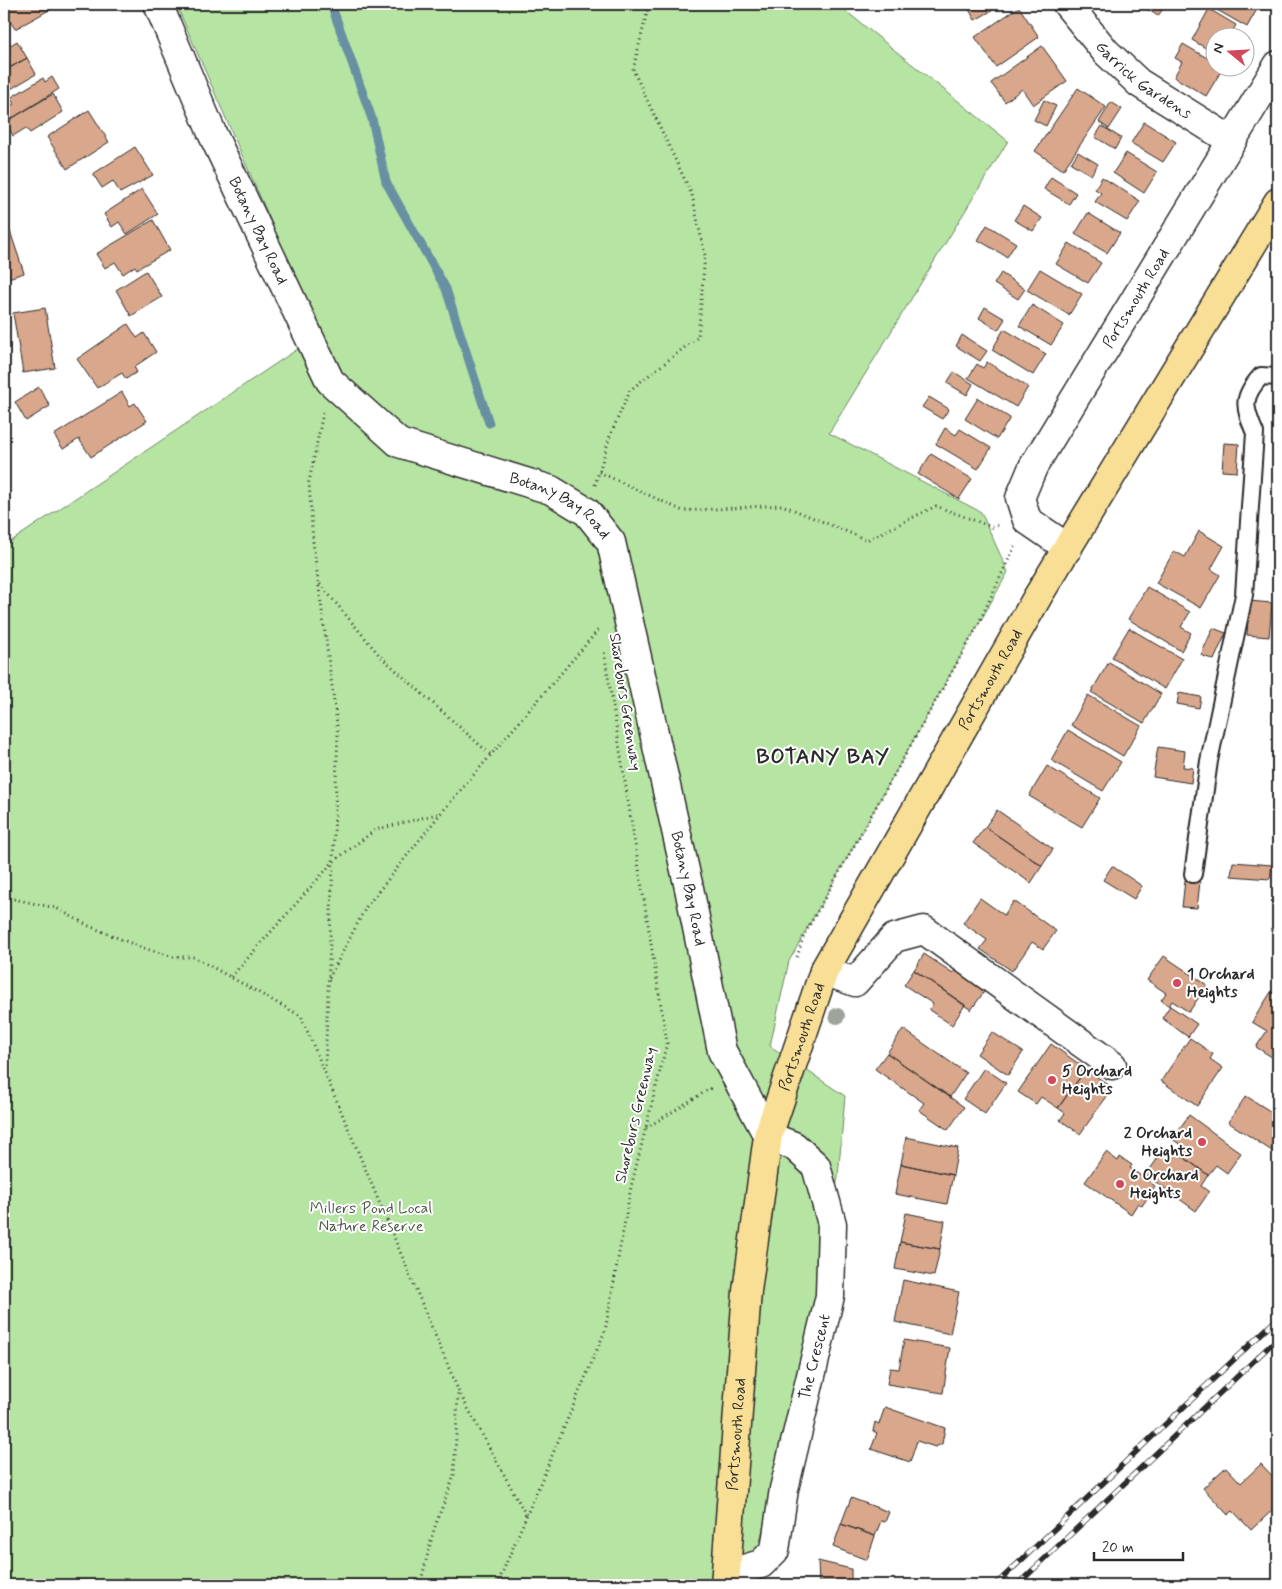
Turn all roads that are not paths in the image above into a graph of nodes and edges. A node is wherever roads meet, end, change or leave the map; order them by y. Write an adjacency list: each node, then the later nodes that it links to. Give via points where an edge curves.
1 (158, 4): 11 (street, Botany Bay Road, via 212,132 330,381 399,443 551,490 587,512 610,542 689,888 726,1080)
2 (1067, 4): 4 (street, Garrick Gardens, via 1106,52 1139,82)
3 (1278, 65): 4 (street, Portsmouth Road)
4 (1232, 141): 7 (street, Portsmouth Road, via 1033,467 1020,498 1027,520)
5 (1278, 202): 7 (main road, Portsmouth Road)
6 (1278, 377): 8 (lane, via 1261,376 1248,390 1246,412 1255,433 1244,595 1209,762)
7 (1068, 548): 9 (main road, Portsmouth Road)
8 (1194, 874)
9 (824, 970): 10 (street, via 855,982 894,938 924,930); 11 (main road, Portsmouth Road)
10 (1112, 1065)
11 (768, 1136): 12 (main road, Portsmouth Road, via 747,1291); 12 (street, The Crescent, via 794,1146 816,1166 832,1224 830,1296 784,1489 775,1550 761,1564)
12 (726, 1580)

